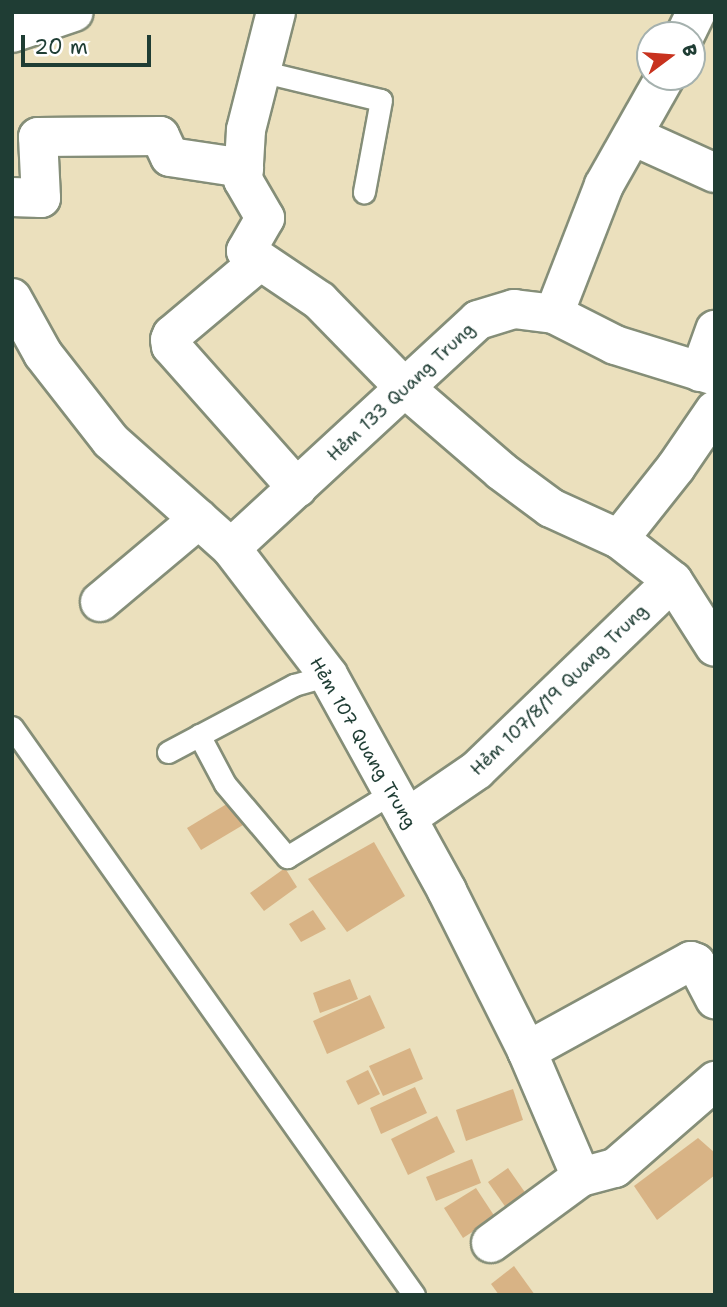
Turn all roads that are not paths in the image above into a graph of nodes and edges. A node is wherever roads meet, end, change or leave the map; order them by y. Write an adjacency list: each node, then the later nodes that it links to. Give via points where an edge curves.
1 (74, 12): 3 (street)
2 (270, 15): 4 (street)
3 (12, 33)
4 (260, 71): 7 (street, via 246,130); 9 (lane, via 381,100)
5 (657, 91): 6 (street)
6 (633, 136): 8 (street); 13 (street, via 604,185)
7 (244, 168): 10 (street, via 170,157 160,136 38,137 41,198); 11 (street, via 243,180 265,218 246,251)
8 (715, 173)
9 (364, 192)
10 (12, 197)
11 (260, 261): 16 (street, via 320,301); 18 (street, via 172,335 171,346)
12 (12, 298): 19 (street, Hẻm 107 Quang Trung, via 43,354 111,441)
13 (555, 314): 15 (street, Hẻm 133 Quang Trung, via 615,345); 16 (street, Hẻm 133 Quang Trung, via 514,309 478,320)
14 (715, 330): 15 (street)
15 (707, 374)
16 (405, 388): 18 (street, Hẻm 133 Quang Trung); 20 (street, via 541,500)
17 (715, 410): 20 (street)
18 (297, 488): 21 (street, Hẻm 133 Quang Trung)
19 (199, 520): 21 (street, Hẻm 107 Quang Trung); 23 (street)
20 (619, 540): 22 (street)
21 (232, 548): 25 (street, Hẻm 107 Quang Trung)
22 (673, 581): 24 (street); 29 (street, Hẻm 107/8/19 Quang Trung, via 477,770)
23 (100, 602)
24 (711, 635)
25 (328, 675): 27 (lane, via 294,685); 29 (street, Hẻm 107 Quang Trung)
26 (12, 727): 35 (lane)
27 (199, 735): 28 (lane); 29 (lane, via 225,784 287,858)
28 (168, 752)
29 (400, 805): 31 (street, Hẻm 107 Quang Trung)
30 (715, 999): 31 (street, via 691,961)
31 (527, 1051): 33 (street, Hẻm 107 Quang Trung)
32 (715, 1081): 33 (street, via 615,1168)
33 (581, 1177): 34 (street)
34 (491, 1244)
35 (414, 1295)

